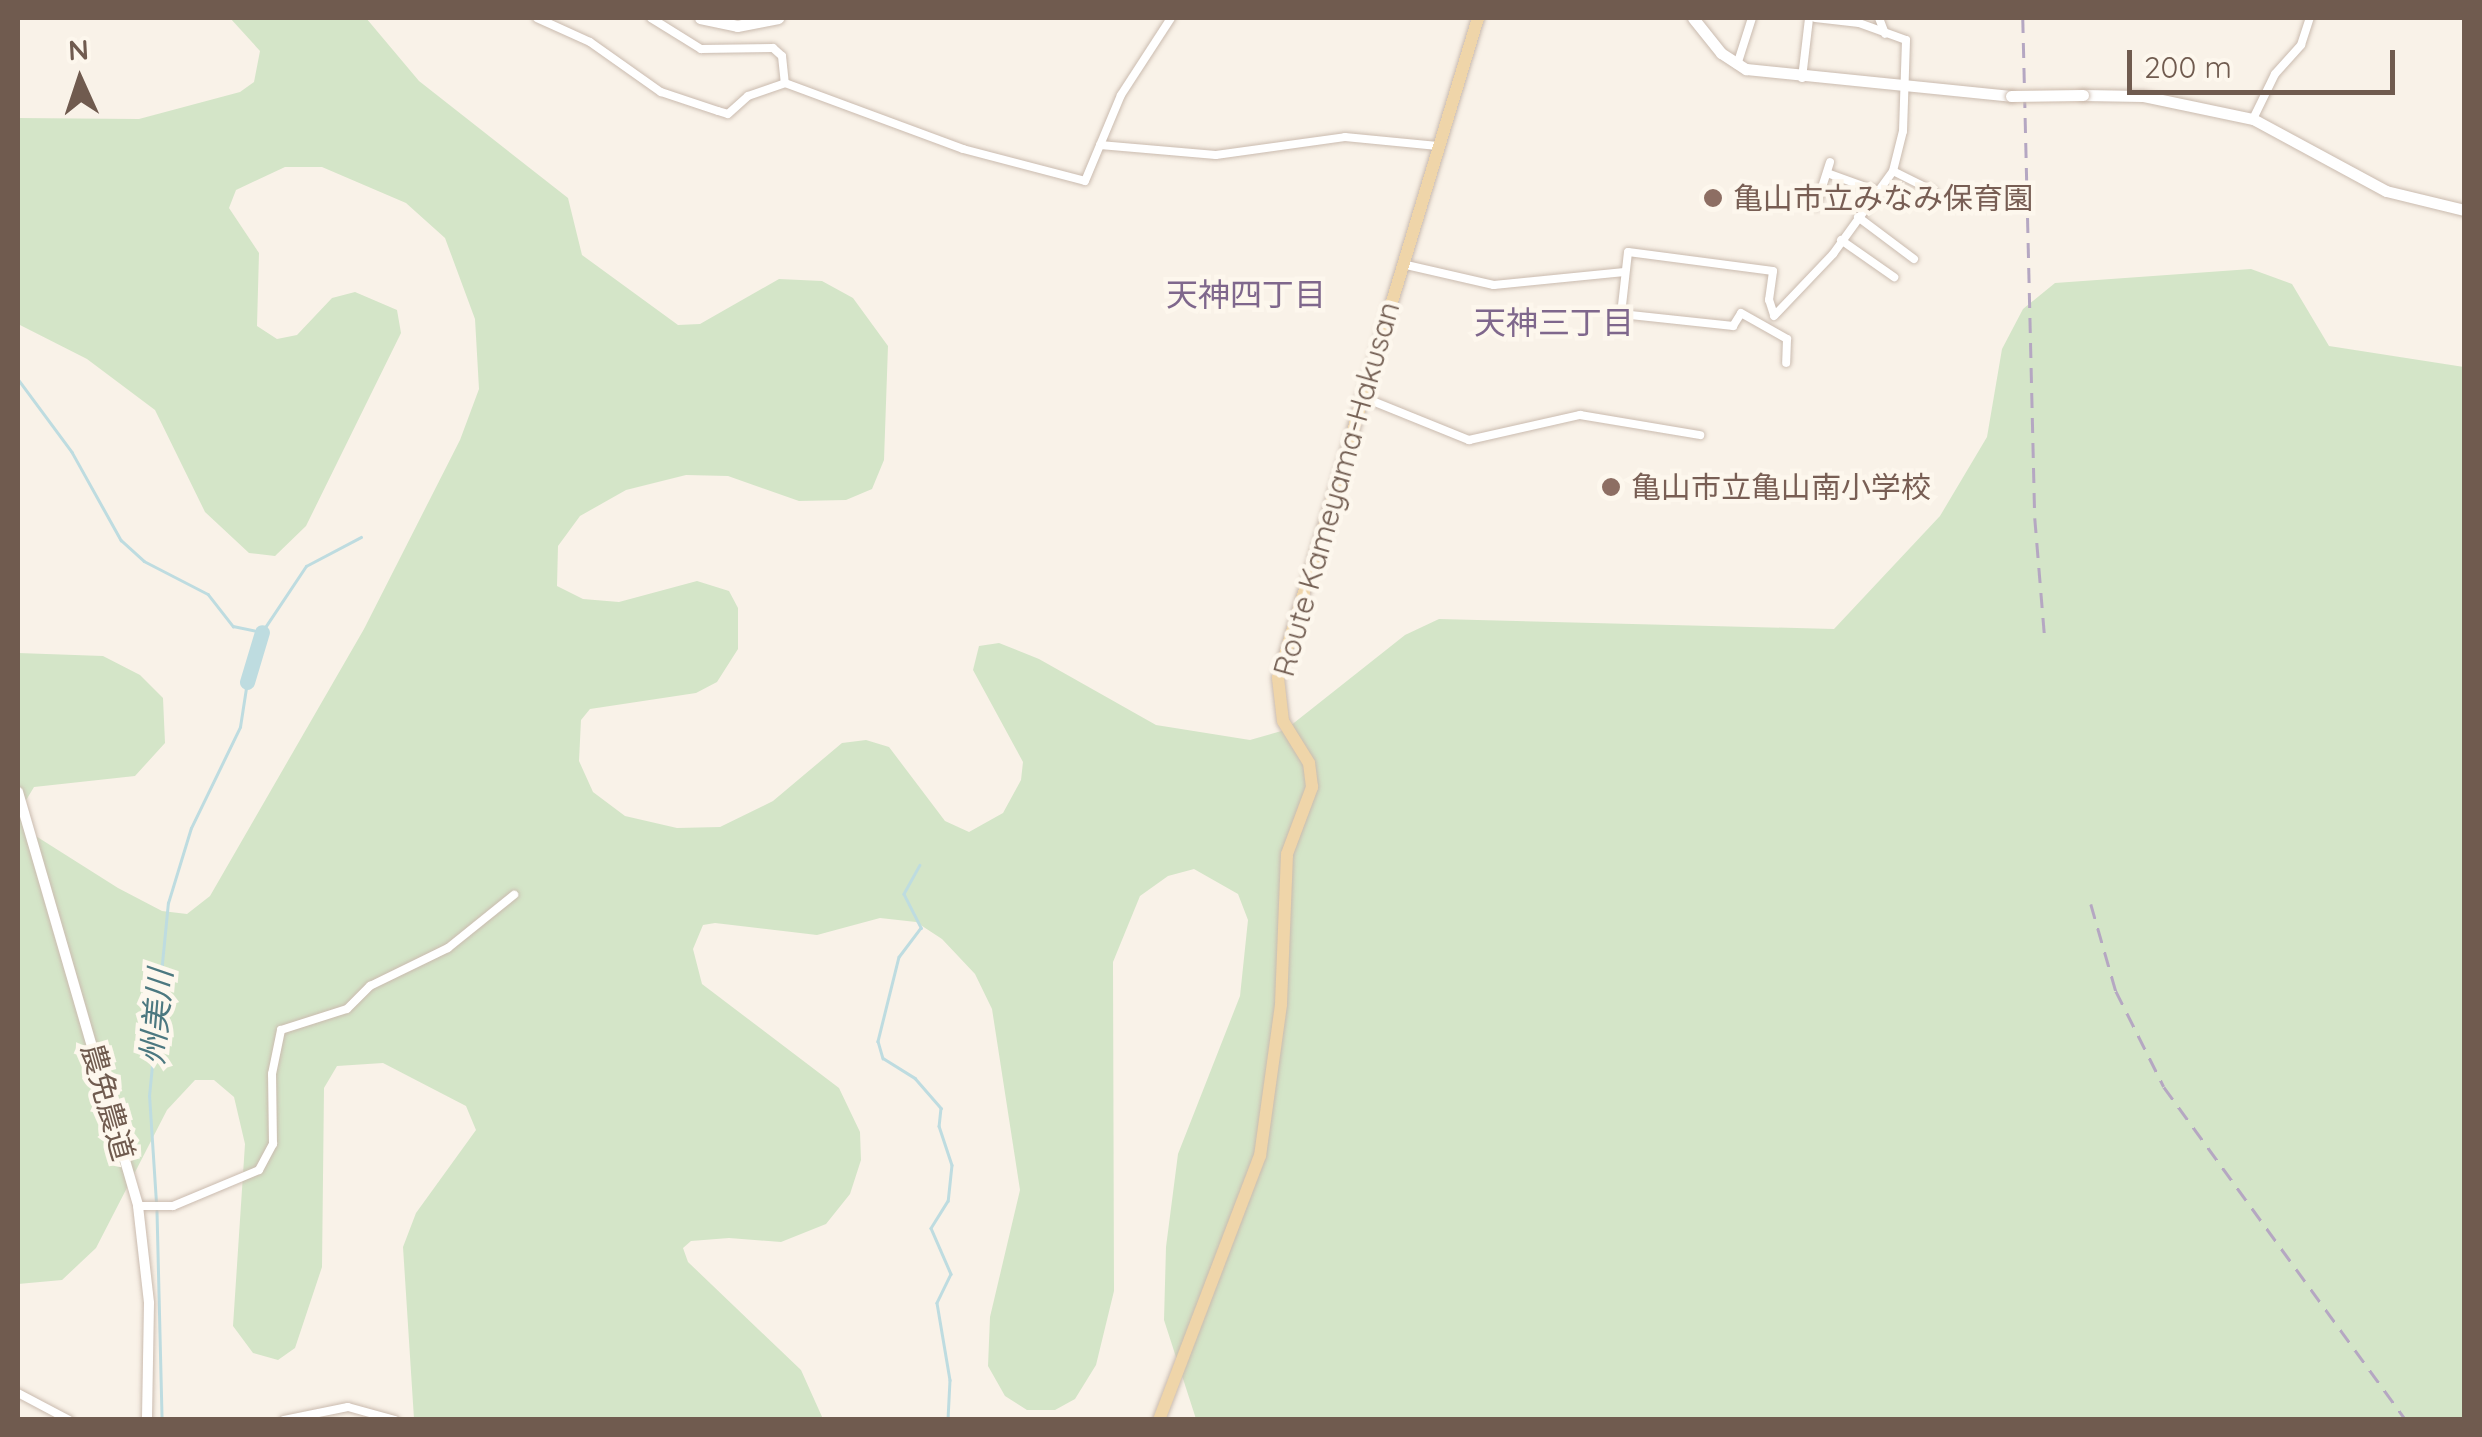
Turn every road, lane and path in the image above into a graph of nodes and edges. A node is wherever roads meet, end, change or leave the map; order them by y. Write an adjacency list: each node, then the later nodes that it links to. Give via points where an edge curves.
1 (537, 18): 15 (street, via 590,42 661,92 728,114 748,96)
2 (651, 18): 15 (street, via 701,49 773,48 784,62)
3 (700, 18): 4 (main road, via 737,26)
4 (778, 18)
5 (1171, 18): 18 (street, via 1135,68)
6 (1478, 18): 19 (main road, Route Kameyama-Hakusan)
7 (1693, 18): 13 (main road)
8 (1752, 18): 13 (street)
9 (1812, 18): 12 (street, via 1859,22); 14 (street)
10 (1880, 18): 12 (street)
11 (2310, 18): 17 (street, via 2301,45 2275,74)
12 (1885, 34): 16 (street, via 1906,40)
13 (1736, 65): 14 (main road)
14 (1802, 78): 16 (main road)
15 (784, 83): 18 (street, via 963,150 1072,179 1086,181)
16 (1904, 88): 17 (main road, bridge, via 2143,96); 21 (street)
17 (2254, 119): 26 (main road, via 2386,191)
18 (1100, 144): 19 (street, via 1216,155 1331,138)
19 (1438, 146): 30 (main road, Route Kameyama-Hakusan)
20 (1830, 162): 22 (street)
21 (1893, 172): 23 (street); 24 (street)
22 (1827, 174): 23 (street); 25 (street)
23 (1877, 191): 27 (street)
24 (1933, 191)
25 (1816, 206)
26 (2464, 210)
27 (1858, 217): 28 (street); 29 (street)
28 (1841, 240): 32 (street); 33 (street)
29 (1914, 259)
30 (1402, 264): 31 (street, via 1494,285); 36 (main road, Route Kameyama-Hakusan)
31 (1624, 272): 33 (street, via 1628,252 1773,271); 34 (street, via 1621,314 1733,326 1741,314)
32 (1894, 277)
33 (1774, 315): 34 (street)
34 (1762, 326): 35 (street, via 1787,338)
35 (1786, 363)
36 (1360, 396): 37 (street, via 1468,440 1580,415); 46 (main road, Route Kameyama-Hakusan, via 1278,678 1283,721 1309,763 1312,787 1287,854 1281,1004 1260,1156)
37 (1700, 436)
38 (18, 792): 40 (street, 農免農道)
39 (514, 895): 40 (street, via 448,948 370,986 347,1009 280,1030 272,1074 273,1144 266,1162 185,1202)
40 (138, 1206): 43 (street, 農免農道, via 149,1304)
41 (18, 1393): 42 (street)
42 (69, 1420)
43 (147, 1420)
44 (284, 1420): 45 (street, via 348,1407)
45 (395, 1420)
46 (1159, 1420)

